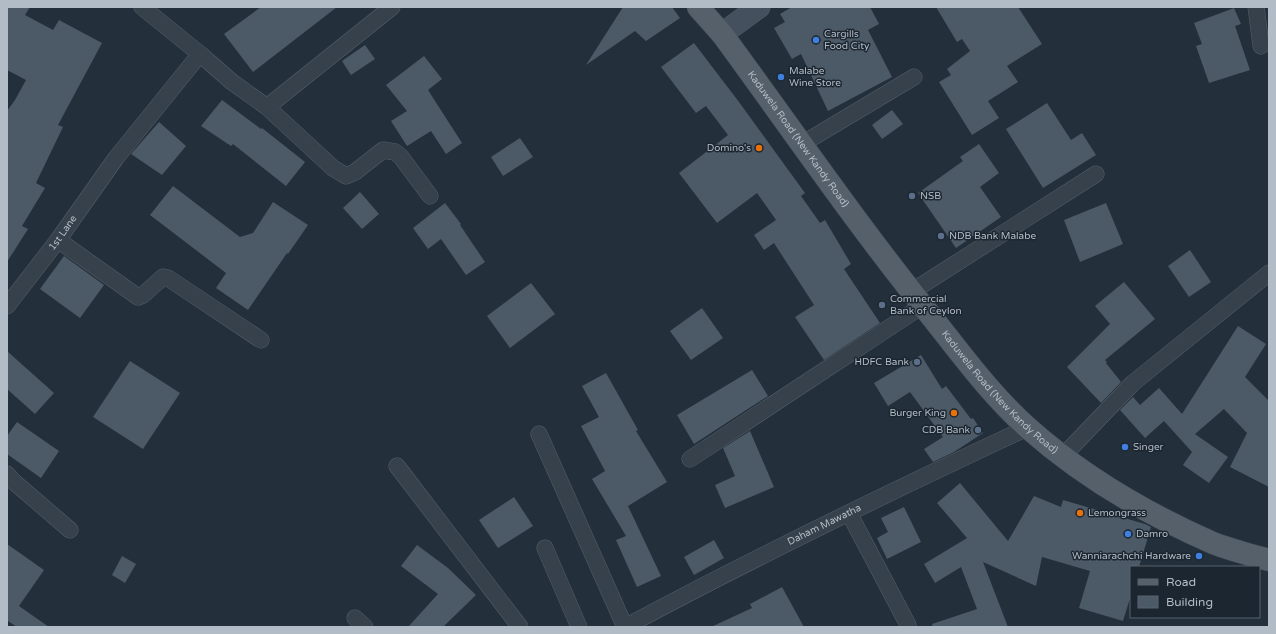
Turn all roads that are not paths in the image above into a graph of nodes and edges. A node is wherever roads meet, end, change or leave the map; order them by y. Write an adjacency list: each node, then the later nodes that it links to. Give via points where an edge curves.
1 (142, 7): 8 (street)
2 (392, 7): 10 (street)
3 (698, 7): 6 (main road, Kaduwela Road (New Kandy Road))
4 (759, 7): 6 (street)
5 (1256, 7): 7 (street)
6 (722, 34): 11 (main road, Kaduwela Road (New Kandy Road))
7 (1261, 46)
8 (200, 54): 10 (street, via 232,82); 14 (street, 1st Lane, via 116,158)
9 (914, 77): 11 (street)
10 (267, 107): 13 (street, via 333,168 346,176 383,150 395,152)
11 (802, 144): 16 (main road, Kaduwela Road (New Kandy Road), via 887,262)
12 (1096, 174): 16 (street)
13 (430, 196)
14 (58, 240): 17 (street, 1st Lane); 18 (street, via 138,297 163,277 168,278)
15 (1269, 273): 21 (street, via 1133,383)
16 (917, 299): 19 (main road, Kaduwela Road (New Kandy Road), via 990,391); 22 (street)
17 (7, 306)
18 (261, 340)
19 (1028, 428): 21 (main road, Kaduwela Road (New Kandy Road)); 25 (street, Daham Mawatha)
20 (539, 434): 32 (street)
21 (1063, 456): 28 (main road, Kaduwela Road (New Kandy Road), via 1147,510 1215,544)
22 (690, 460)
23 (397, 466): 30 (street)
24 (9, 482): 26 (street)
25 (849, 513): 29 (street); 32 (street, Daham Mawatha, via 754,559)
26 (70, 530)
27 (545, 548): 31 (street)
28 (1269, 560)
29 (908, 625)
30 (520, 627)
31 (579, 627)
32 (625, 627)

